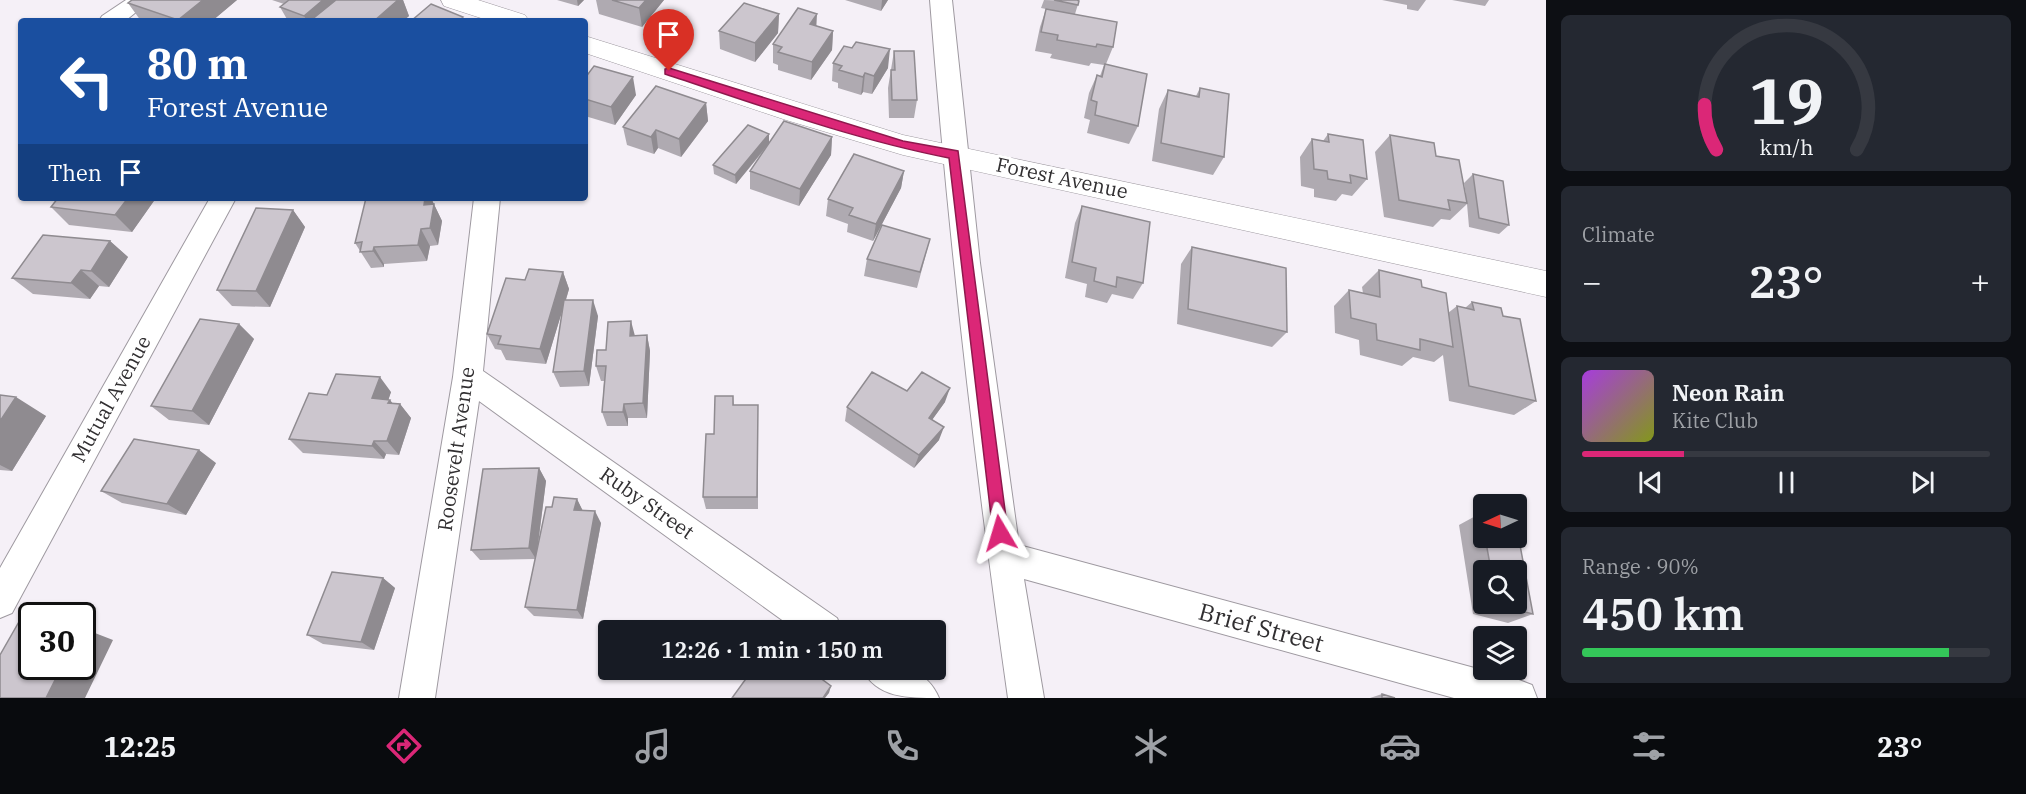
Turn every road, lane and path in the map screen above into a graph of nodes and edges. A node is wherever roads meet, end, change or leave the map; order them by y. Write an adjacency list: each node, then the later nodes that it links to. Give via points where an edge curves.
1 (140, 0): 4 (street)
2 (453, 0): 5 (street)
3 (941, 0): 7 (street)
4 (114, 18)
5 (507, 18)
6 (588, 45): 7 (street, Forest Avenue, via 903,145)
7 (954, 154): 10 (street, Forest Avenue); 12 (street)
8 (221, 201): 13 (street, Mutual Avenue)
9 (488, 201): 11 (street, Roosevelt Avenue)
10 (1546, 284)
11 (468, 376): 14 (street, Ruby Street); 16 (street, Roosevelt Avenue)
12 (1003, 557): 18 (street); 19 (street, Brief Street)
13 (0, 601)
14 (811, 620)
15 (896, 680): 17 (street)
16 (417, 698)
17 (921, 698)
18 (1026, 698)
19 (1519, 698)

